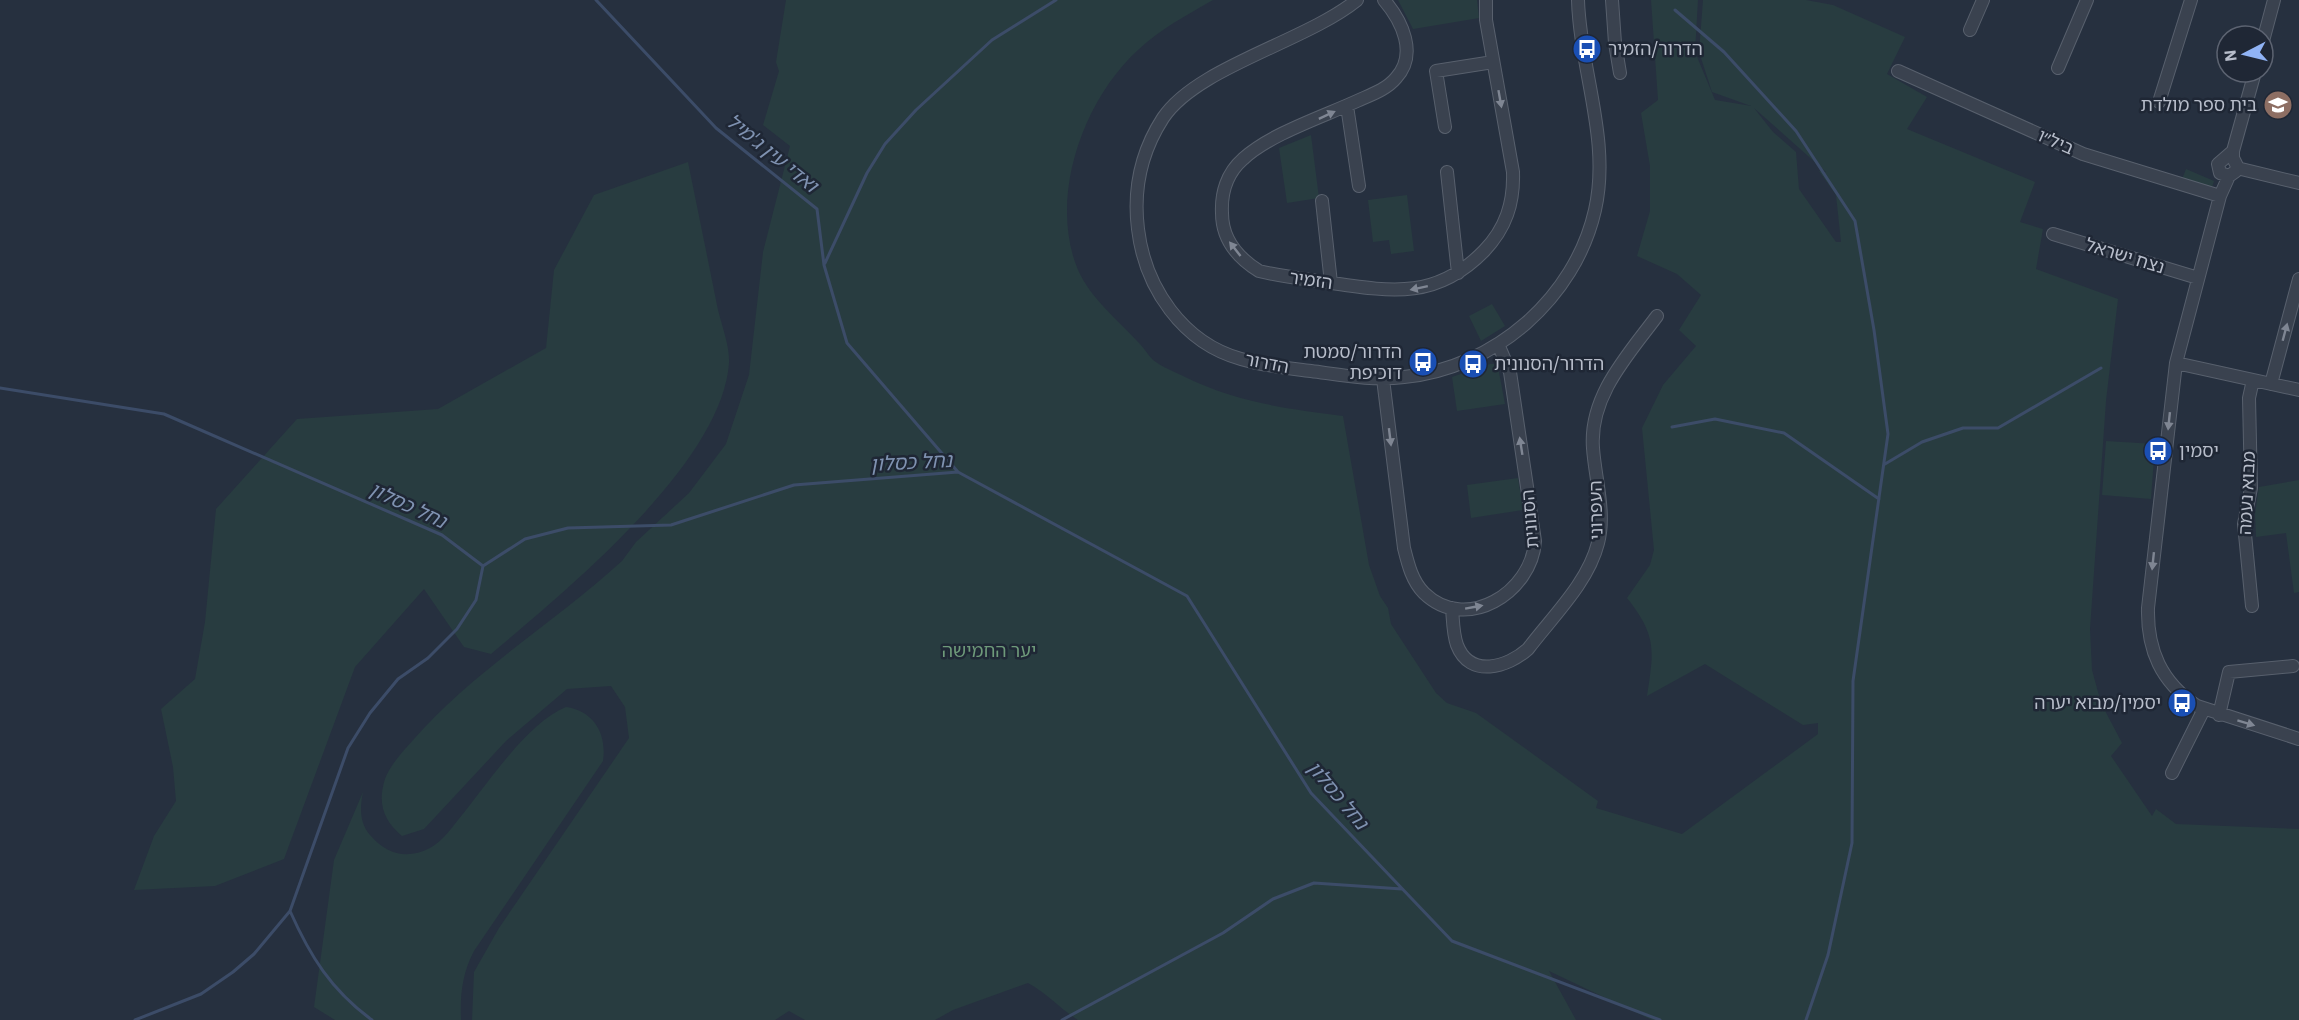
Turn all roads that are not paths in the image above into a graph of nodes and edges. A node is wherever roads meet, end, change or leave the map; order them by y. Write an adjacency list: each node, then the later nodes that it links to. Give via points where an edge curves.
1 (1358, 0): 34 (street, הדרור, via 1311,31 1208,79 1180,98 1146,149 1136,187 1135,211 1144,262 1154,284 1166,306 1199,339 1220,351 1260,364)
2 (1384, 0): 18 (street, הזמיר, via 1403,28 1403,68 1386,87)
3 (1486, 0): 12 (street, הזמיר)
4 (1578, 0): 32 (street, הדרור, via 1600,160 1595,207 1582,250 1558,289 1526,325)
5 (1612, 0): 15 (street)
6 (1983, 0): 11 (street)
7 (2087, 0): 13 (street)
8 (2191, 0): 17 (street)
9 (2272, 1): 10 (street)
10 (2267, 24)
11 (1970, 30)
12 (1494, 62): 19 (street, via 1436,71); 27 (street, הזמיר, one-way to 27, via 1514,191 1498,234)
13 (2058, 68)
14 (1898, 71): 24 (street, ביל״ו, via 2083,154)
15 (1620, 73)
16 (2251, 84): 20 (street)
17 (2159, 102)
18 (1347, 106): 23 (street); 30 (street, הזמיר, one-way to 18, via 1271,274 1247,263 1225,236 1221,205 1232,172 1253,150)
19 (1445, 127)
20 (2230, 167): 22 (street); 24 (street)
21 (1446, 172): 27 (street)
22 (2299, 183)
23 (1359, 186)
24 (2220, 196): 28 (street)
25 (1322, 201): 30 (street)
26 (2053, 234): 28 (street, נצח ישראל)
27 (1458, 273): 30 (street, הזמיר, one-way to 30, via 1424,288 1406,291)
28 (2198, 278): 33 (street)
29 (2299, 279): 36 (street, one-way to 29)
30 (1331, 283)
31 (1657, 316): 39 (street, העפרוני, via 1613,377 1594,417 1599,528 1586,573 1528,649 1502,666 1486,668 1464,657 1457,645)
32 (1498, 344): 34 (street, הדרור, via 1430,373); 39 (street, הסנונית, one-way to 32, via 1479,607 1502,598 1523,579 1535,553 1510,372)
33 (2176, 363): 35 (street); 41 (street, one-way to 41, via 2147,627 2160,671 2182,696)
34 (1383, 379): 39 (street, one-way to 39, via 1410,570 1425,594)
35 (2253, 380): 36 (street); 38 (street, מבוא נעמה, via 2249,398 2251,488 2244,524)
36 (2271, 384): 37 (street)
37 (2299, 390)
38 (2252, 606)
39 (1452, 608)
40 (2293, 666): 42 (street, via 2229,672)
41 (2204, 709): 42 (street); 44 (street)
42 (2219, 715): 43 (street, one-way to 43)
43 (2299, 739)
44 (2172, 773)

